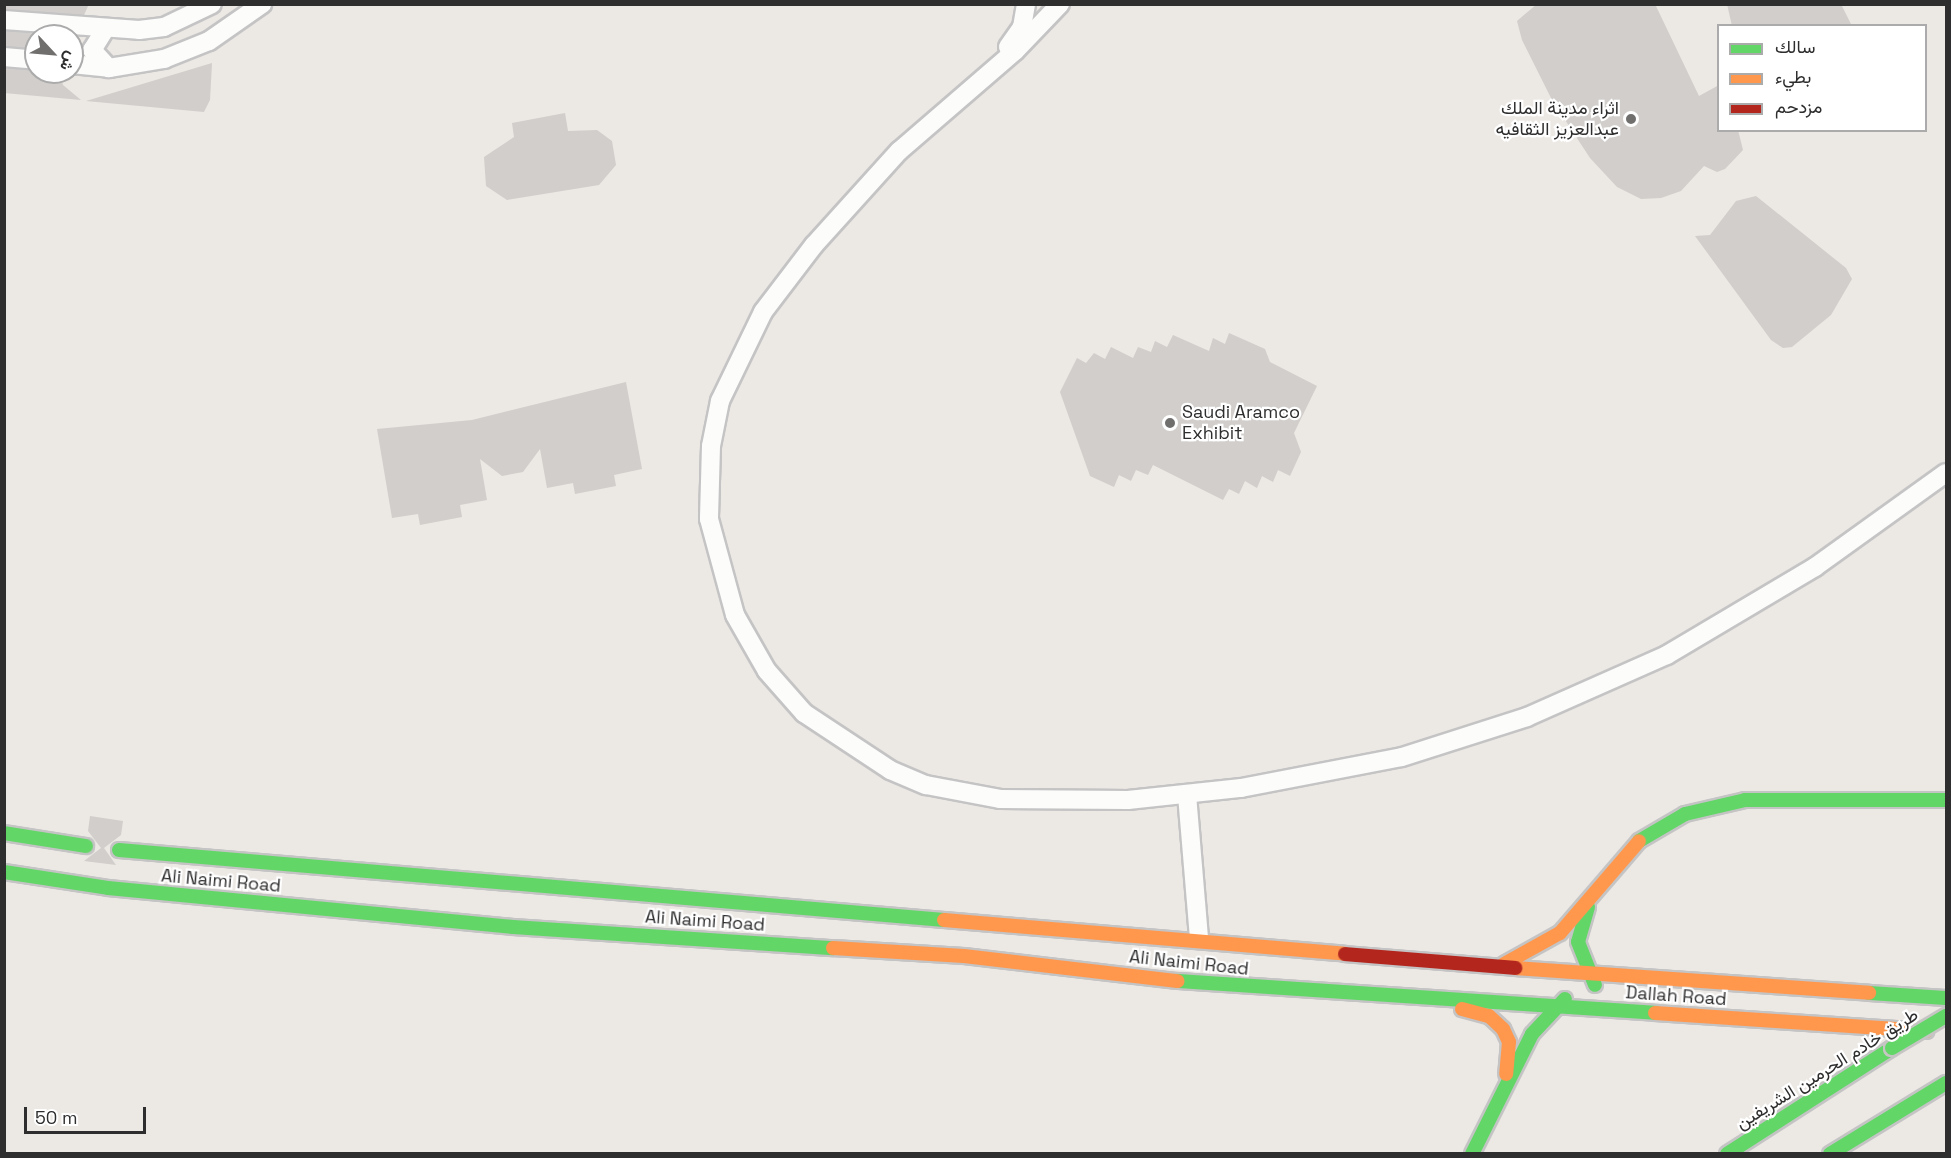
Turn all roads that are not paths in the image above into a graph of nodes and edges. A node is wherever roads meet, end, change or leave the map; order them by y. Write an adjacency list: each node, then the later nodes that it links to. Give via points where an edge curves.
1 (212, 4): 6 (street, via 164,27)
2 (262, 4): 10 (street, via 209,41 164,59)
3 (1026, 4): 11 (street, via 1022,27)
4 (1060, 4): 11 (street)
5 (4, 20): 6 (street)
6 (104, 31): 10 (street, via 92,50)
7 (4, 57): 8 (street)
8 (24, 59)
9 (84, 65): 10 (street)
10 (109, 68)
11 (988, 75): 13 (street, via 899,151 786,279 749,334 720,401 711,446 709,509 716,555 735,615 767,671 829,735 890,770 926,785 1000,799)
12 (1947, 473): 13 (street, via 1840,551 1703,635 1556,705 1365,766)
13 (1187, 795): 20 (street)
14 (1947, 800): 18 (main road, via 1745,800 1713,805 1658,827)
15 (4, 832): 16 (main road)
16 (86, 846)
17 (118, 850): 20 (main road, Ali Naimi Road)
18 (1612, 866): 21 (main road, via 1560,933 1528,955); 22 (main road, via 1581,925 1580,953)
19 (4, 872): 26 (main road, Ali Naimi Road, via 108,888 513,927 964,956 1201,984)
20 (1199, 938): 21 (main road, Ali Naimi Road)
21 (1493, 966): 22 (main road, Dallah Road)
22 (1588, 972): 23 (main road, Dallah Road); 24 (main road)
23 (1834, 988): 24 (main road, via 1742,998); 25 (main road)
24 (1598, 989): 27 (main road, via 1579,992); 28 (main road)
25 (1947, 998)
26 (1403, 999): 27 (main road, Dallah Road); 32 (main road, via 1483,1014 1503,1029 1508,1067)
27 (1557, 1006): 28 (main road, Dallah Road); 32 (main road, via 1532,1034)
28 (1639, 1011): 30 (main road, Dallah Road)
29 (1947, 1016): 34 (main road, طريق خادم الحرمين الشريفين, bridge)
30 (1947, 1032)
31 (1947, 1083): 35 (main road)
32 (1483, 1130): 33 (main road)
33 (1472, 1154)
34 (1728, 1154)
35 (1830, 1154)

